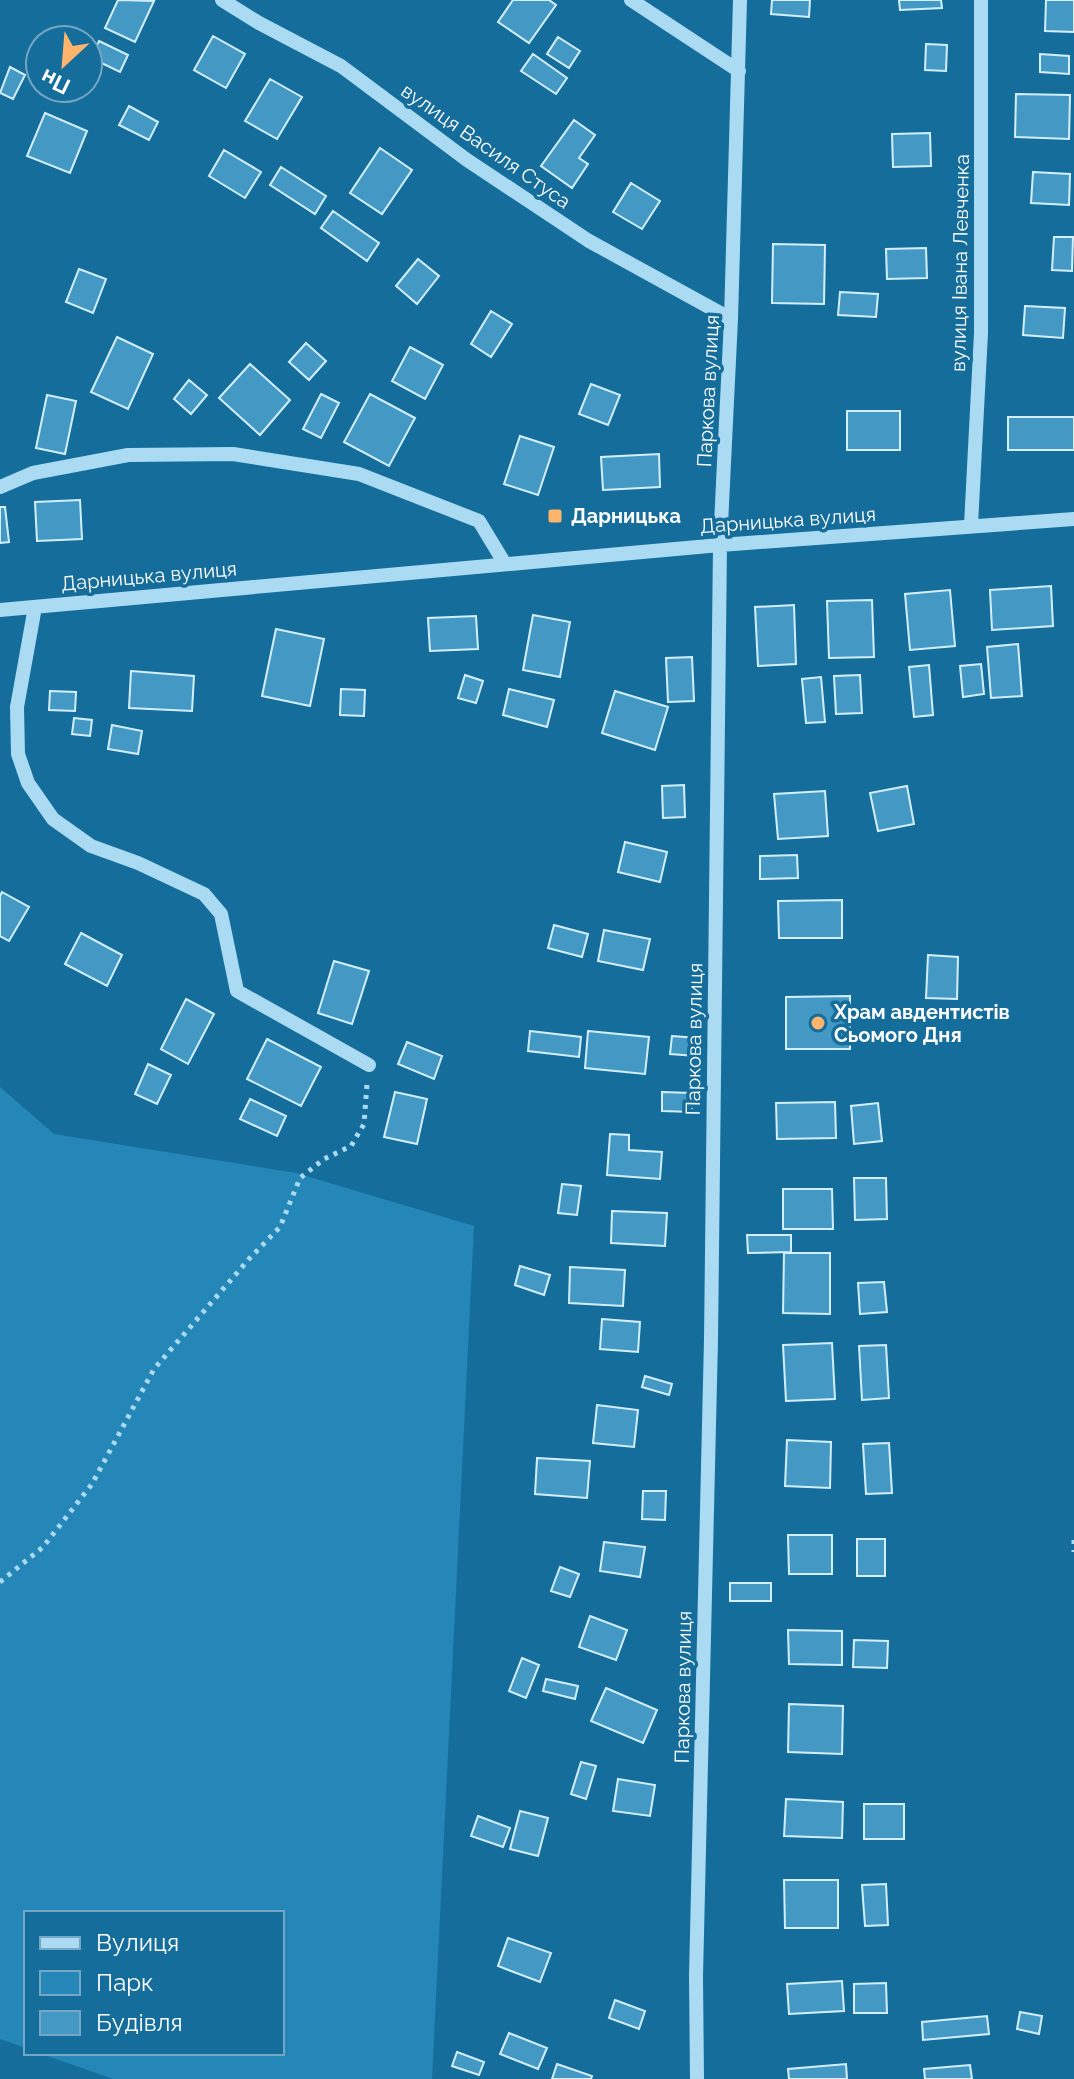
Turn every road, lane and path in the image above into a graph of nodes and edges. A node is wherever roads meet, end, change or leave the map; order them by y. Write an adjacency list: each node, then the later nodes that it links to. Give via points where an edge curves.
1 (222, 0): 6 (street, вулиця Василя Стуса, via 341,66 467,160 589,241)
2 (631, 0): 5 (street)
3 (740, 0): 5 (street, Паркова вулиця)
4 (981, 0): 9 (street, вулиця Івана Левченка, via 981,333)
5 (739, 71): 6 (street, Паркова вулиця)
6 (731, 319): 10 (street, Паркова вулиця)
7 (0, 487): 11 (street, via 33,473 128,455 247,456 359,474 479,521)
8 (1074, 519): 9 (street, Дарницька вулиця)
9 (971, 525): 10 (street, Дарницька вулиця)
10 (720, 545): 11 (street, Дарницька вулиця); 18 (street, Паркова вулиця)
11 (505, 564): 12 (street, Дарницька вулиця)
12 (35, 607): 13 (street, Дарницька вулиця); 14 (street, Дарницька вулиця, via 17,707 18,754 28,783 53,819 91,846 204,894 221,914 237,991)
13 (0, 610)
14 (369, 1065): 17 (path, via 364,1124 351,1146 300,1178 280,1227 154,1369 92,1484 43,1547)
15 (1074, 1540): 16 (path)
16 (1074, 1552)
17 (0, 1582)
18 (697, 2079)

